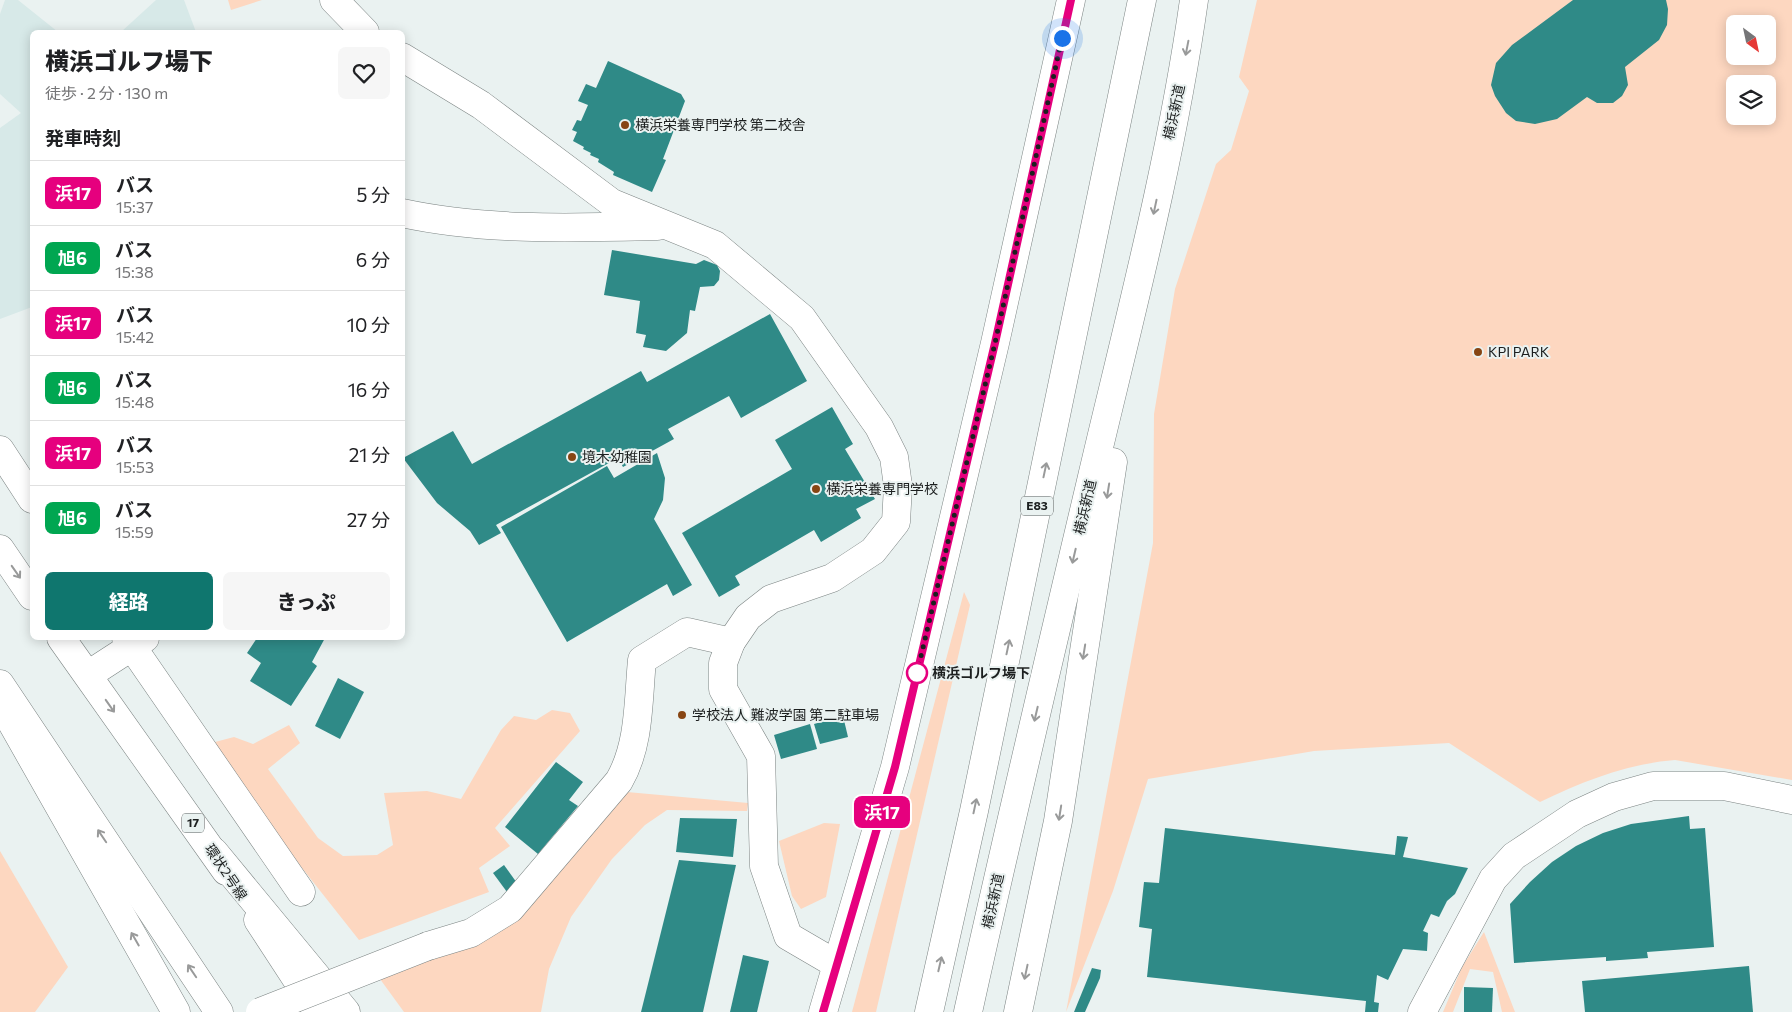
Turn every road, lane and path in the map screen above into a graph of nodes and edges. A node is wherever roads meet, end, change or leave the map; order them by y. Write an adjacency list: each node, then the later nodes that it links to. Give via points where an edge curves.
1 (334, 0): 5 (main road)
2 (1071, 0): 23 (main road, via 995,343 895,767)
3 (1142, 0): 30 (main road, E83, one-way to 3)
4 (1194, 0): 9 (main road, 横浜新道, one-way to 9)
5 (363, 30)
6 (405, 59): 8 (main road, via 481,105 612,203)
7 (405, 214): 8 (main road, via 431,219 536,227)
8 (669, 225): 16 (main road, via 715,245 802,318 879,427 894,457 898,486 896,522 873,551 832,578 771,599 748,617)
9 (1142, 270): 31 (main road, 横浜新道, one-way to 31, via 1012,813); 32 (main road, one-way to 32, via 1058,821)
10 (0, 450): 11 (main road)
11 (30, 496)
12 (0, 549): 13 (main road, one-way to 13)
13 (30, 593)
14 (63, 640): 17 (main road, 環状2号線 / 17)
15 (134, 640): 17 (main road); 22 (main road)
16 (731, 642): 23 (main road, via 723,664 723,689 761,756 764,866 788,936); 26 (main road, bridge, via 687,632 642,660 634,742 629,764 620,781 510,909 471,933 428,946)
17 (88, 676): 21 (main road, 環状2号線 / 17, one-way to 21)
18 (0, 684): 25 (main road, one-way to 18)
19 (0, 702): 24 (main road, one-way to 19)
20 (1792, 800): 33 (main road, via 1724,786 1653,786 1614,797 1577,814 1514,856 1493,879)
21 (214, 852): 27 (main road, 環状2号線 / 17); 28 (main road)
22 (301, 892)
23 (836, 964): 29 (main road)
24 (176, 1012)
25 (219, 1012)
26 (260, 1012)
27 (318, 1012)
28 (346, 1012)
29 (823, 1012)
30 (930, 1012)
31 (968, 1012)
32 (1018, 1012)
33 (1422, 1012)

